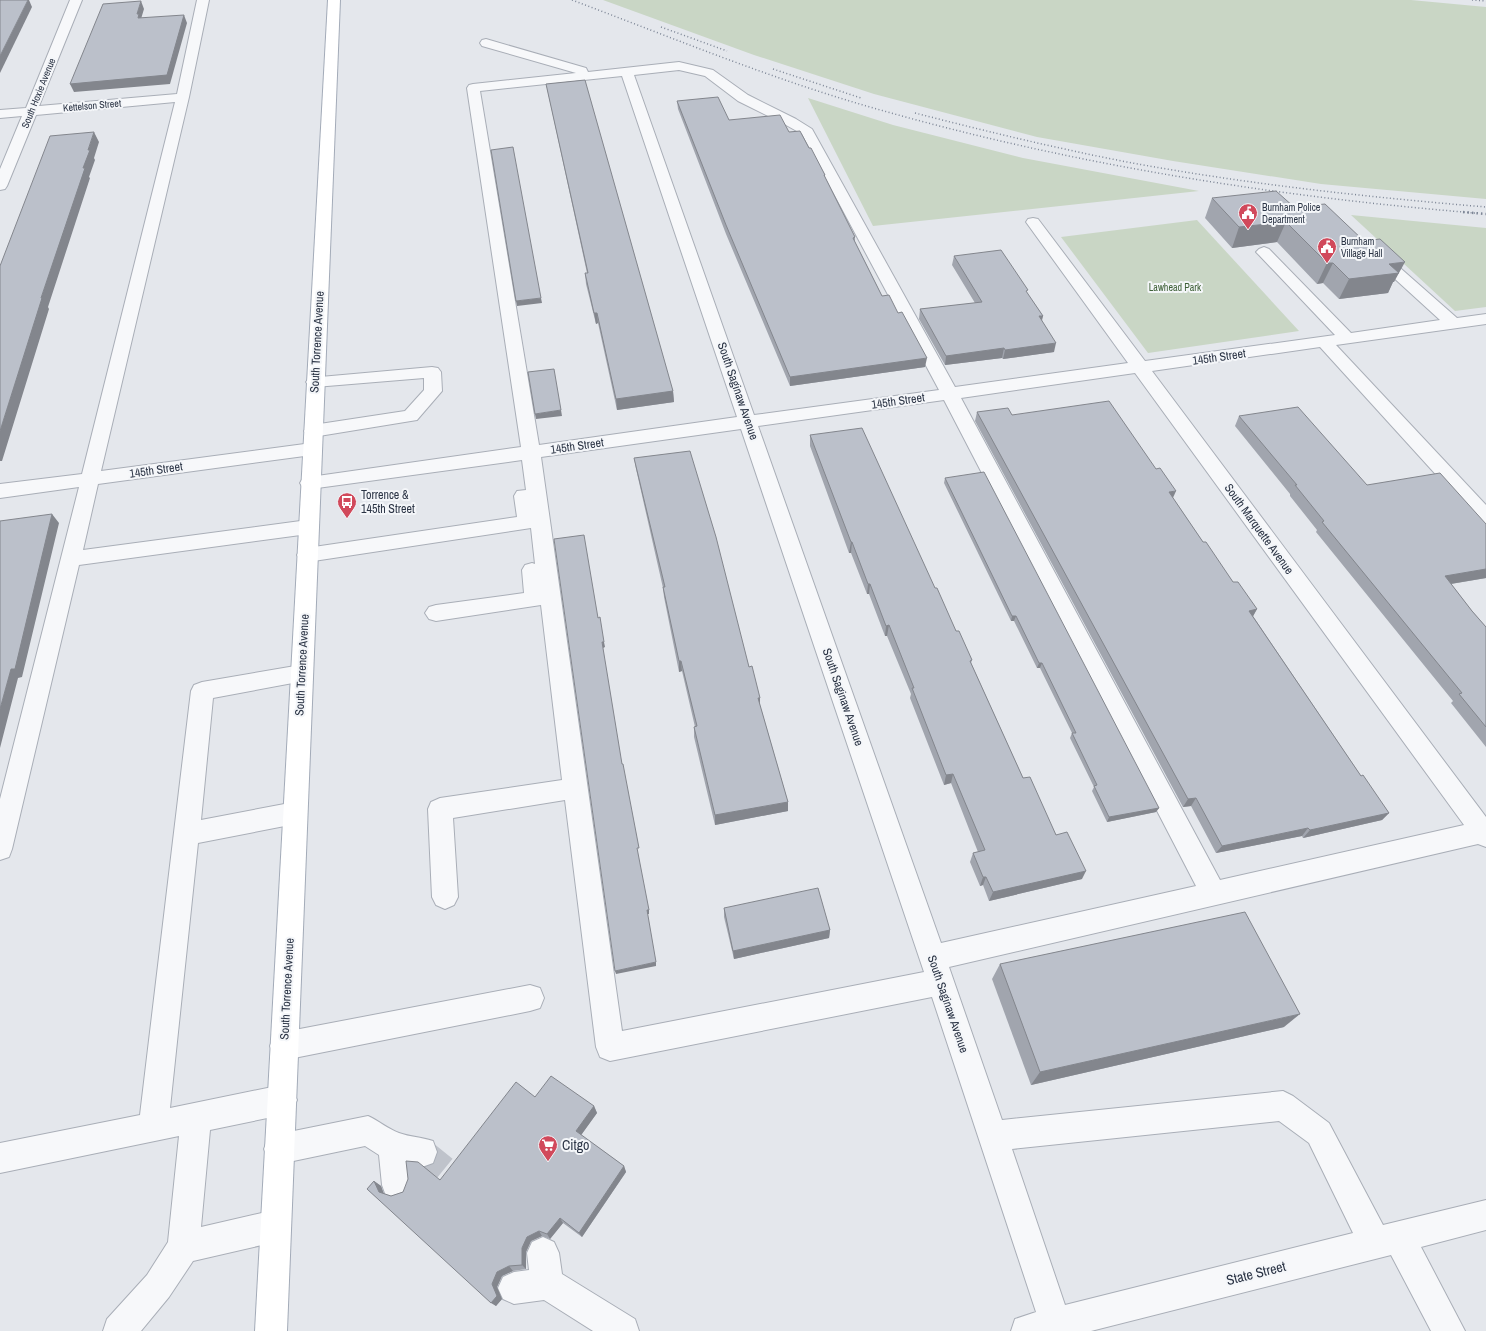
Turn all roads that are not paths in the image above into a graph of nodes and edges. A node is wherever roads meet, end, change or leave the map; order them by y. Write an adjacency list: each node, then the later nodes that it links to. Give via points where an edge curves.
1 (76, 0): 8 (street, South Hoxie Avenue)
2 (203, 0): 7 (street)
3 (334, 0): 19 (main road, South Torrence Avenue)
4 (486, 43): 6 (street, via 582,71)
5 (627, 72): 6 (street); 20 (street, via 679,66 709,73 743,98 807,132); 21 (street, South Saginaw Avenue)
6 (583, 76): 23 (street, via 473,88)
7 (183, 96): 8 (street, Kettelson Street); 24 (street)
8 (31, 111): 9 (street, Kettelson Street); 10 (street, South Hoxie Avenue)
9 (0, 114)
10 (0, 186)
11 (1032, 222): 18 (street, South Marquette Avenue)
12 (1367, 246): 15 (street)
13 (1264, 252): 16 (street)
14 (1486, 319): 15 (street, 145th Street)
15 (1453, 324): 16 (street, 145th Street)
16 (1348, 338): 17 (street, 145th Street)
17 (1324, 342): 18 (street, 145th Street); 27 (street)
18 (1140, 368): 20 (street, 145th Street); 36 (street, South Marquette Avenue)
19 (315, 382): 22 (main road, South Torrence Avenue); 22 (street, 145th Street, via 432,372 433,391 411,416)
20 (950, 394): 21 (street, 145th Street); 39 (street)
21 (748, 422): 23 (street, 145th Street); 41 (street, South Saginaw Avenue)
22 (312, 440): 24 (street, 145th Street); 25 (main road, South Torrence Avenue)
23 (525, 453): 25 (street, 145th Street); 28 (street); 34 (street)
24 (90, 479): 26 (street, 145th Street); 31 (street)
25 (310, 484): 29 (main road, South Torrence Avenue)
26 (0, 491)
27 (1486, 517)
28 (527, 522): 30 (street); 32 (street, via 534,599)
29 (308, 527): 30 (main road, South Torrence Avenue); 31 (street)
30 (307, 555): 33 (main road, South Torrence Avenue)
31 (70, 559): 38 (street)
32 (436, 613)
33 (302, 674): 35 (main road, South Torrence Avenue); 37 (street, via 202,691)
34 (575, 788): 40 (street, via 440,809); 41 (street, via 610,1047)
35 (295, 813): 37 (street); 43 (main road, South Torrence Avenue)
36 (1484, 830): 39 (street)
37 (187, 834): 46 (street)
38 (0, 849)
39 (1214, 894): 41 (street)
40 (445, 897)
41 (937, 970): 47 (street, South Saginaw Avenue)
42 (530, 998): 43 (street)
43 (284, 1046): 44 (main road, South Torrence Avenue)
44 (282, 1100): 45 (street); 49 (main road, South Torrence Avenue)
45 (196, 1118): 46 (street); 56 (street)
46 (153, 1126): 51 (street)
47 (993, 1136): 55 (street, via 1283,1106 1319,1133); 60 (street, South Saginaw Avenue)
48 (393, 1147): 49 (street, via 368,1131); 50 (street); 52 (street)
49 (279, 1149): 54 (main road, South Torrence Avenue)
50 (422, 1152)
51 (0, 1158)
52 (396, 1184)
53 (1486, 1215): 55 (street, State Street)
54 (275, 1226): 56 (street); 62 (main road, South Torrence Avenue)
55 (1387, 1240): 60 (street, State Street); 64 (street)
56 (183, 1247): 61 (street, via 158,1286)
57 (543, 1253): 58 (street)
58 (547, 1283): 59 (street); 63 (street)
59 (514, 1288)
60 (1047, 1329)
61 (119, 1331)
62 (270, 1331)
63 (623, 1331)
64 (1449, 1331)

